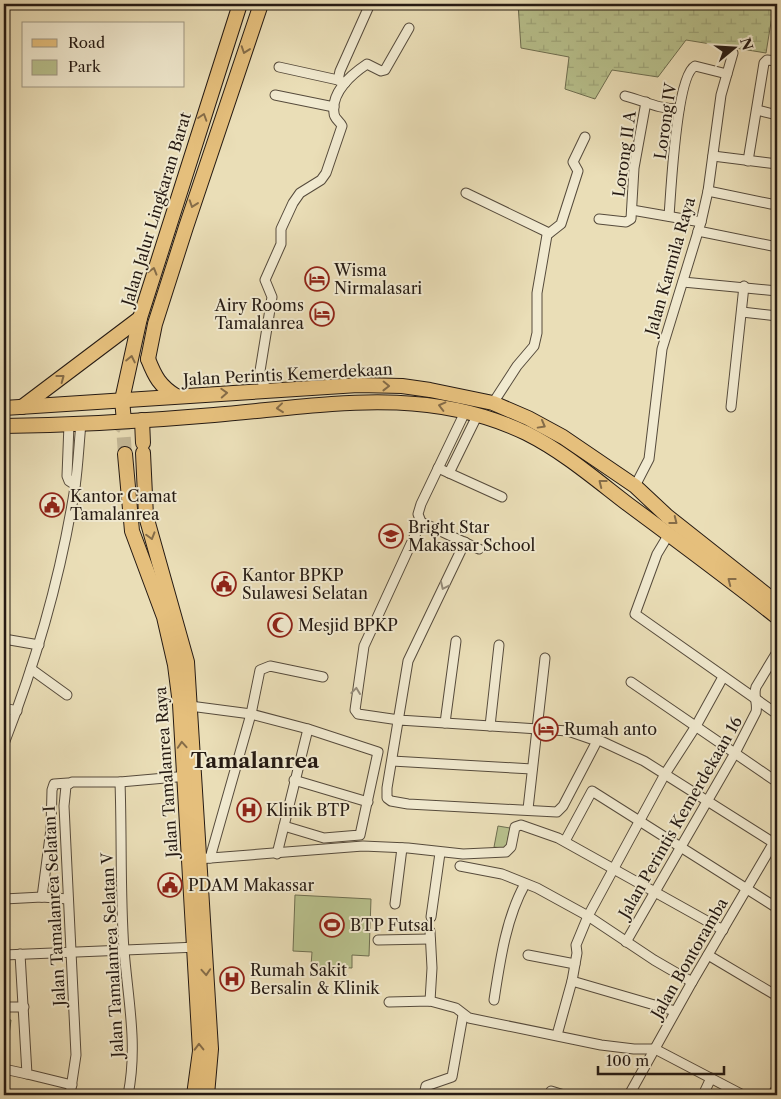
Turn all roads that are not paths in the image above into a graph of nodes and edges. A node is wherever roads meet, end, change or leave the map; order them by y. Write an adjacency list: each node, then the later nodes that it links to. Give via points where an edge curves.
1 (240, 4): 35 (main road, Jalan Jalur Lingkaran Barat, one-way to 1)
2 (262, 4): 37 (main road, Jalan Jalur Lingkaran Barat, one-way to 37, via 154,324 148,359 156,380)
3 (370, 4): 9 (street, via 342,64)
4 (409, 28): 9 (street, via 385,70 367,64)
5 (733, 53): 8 (street, Jalan Karmila Raya)
6 (777, 61): 15 (street, via 767,60 764,63)
7 (279, 67): 9 (street)
8 (727, 74): 14 (street, Lorong IV, via 695,66 691,68); 18 (street, Jalan Karmila Raya, via 718,110)
9 (341, 81): 13 (street)
10 (275, 95): 13 (street)
11 (625, 96): 12 (street)
12 (646, 102): 14 (street, via 654,107); 24 (street, Lorong II A, via 634,168)
13 (334, 107): 36 (street, via 334,116 342,126 326,173 300,193 293,203 281,229 281,244 265,278 272,297 259,377)
14 (679, 109): 25 (street, Lorong IV)
15 (757, 110): 16 (street); 19 (street)
16 (777, 115)
17 (585, 137): 28 (street, via 573,162 579,170 561,224)
18 (713, 156): 19 (street); 21 (street, Jalan Karmila Raya)
19 (748, 161): 20 (street)
20 (777, 164)
21 (708, 191): 23 (street, via 771,204 776,204); 27 (street, Jalan Karmila Raya)
22 (466, 193): 28 (street)
23 (777, 200)
24 (632, 210): 25 (street); 26 (street, via 631,219 626,222)
25 (669, 216): 27 (street)
26 (599, 219)
27 (700, 226): 29 (street); 30 (street, Jalan Karmila Raya)
28 (548, 233): 40 (street, via 538,280 534,346)
29 (777, 247)
30 (683, 282): 31 (street); 52 (street, Jalan Karmila Raya, via 662,349 649,459)
31 (744, 286): 32 (street); 33 (street)
32 (777, 292)
33 (742, 312): 34 (street); 42 (street)
34 (777, 316)
35 (140, 318): 39 (main road, Jalan Jalur Lingkaran Barat, one-way to 35); 41 (main road, one-way to 35)
36 (268, 391): 37 (main road, Jalan Perintis Kemerdekaan, one-way to 36); 40 (main road, Jalan Perintis Kemerdekaan, one-way to 40, via 402,386)
37 (176, 396): 38 (main road, Jalan Perintis Kemerdekaan)
38 (140, 398): 39 (main road, Jalan Perintis Kemerdekaan); 45 (main road, Jalan Tamalanrea Raya)
39 (117, 400): 41 (main road, Jalan Perintis Kemerdekaan); 46 (main road, Jalan Jalur Lingkaran Barat)
40 (493, 403): 52 (main road, Jalan Perintis Kemerdekaan, one-way to 52, via 563,437)
41 (22, 407): 43 (main road, Jalan Perintis Kemerdekaan)
42 (731, 407)
43 (4, 408)
44 (471, 414): 45 (main road, Jalan Perintis Kemerdekaan, one-way to 45, via 432,404 378,401); 50 (street); 51 (street); 55 (main road, Jalan Perintis Kemerdekaan, one-way to 44, via 570,458 524,432)
45 (142, 420): 46 (main road, Jalan Perintis Kemerdekaan); 65 (main road, Jalan Tamalanrea Raya, one-way to 65, via 146,516)
46 (119, 421): 47 (main road, Jalan Perintis Kemerdekaan)
47 (75, 423): 48 (main road, Jalan Perintis Kemerdekaan); 61 (street, via 67,478 75,485 50,609)
48 (4, 426)
49 (125, 454): 65 (main road, Jalan Tamalanrea Raya, via 132,531)
50 (438, 468): 51 (street); 54 (street, via 421,504 418,514)
51 (449, 473): 53 (street)
52 (635, 486): 58 (main road, Jalan Perintis Kemerdekaan, one-way to 58)
53 (502, 497)
54 (421, 522): 56 (street); 77 (street, one-way to 54, via 357,713 354,708 364,646)
55 (669, 534): 58 (main road, Jalan Perintis Kemerdekaan, one-way to 55); 68 (street, via 657,554 635,614)
56 (464, 542): 57 (street); 77 (street, one-way to 77, via 408,661)
57 (479, 549)
58 (775, 608)
59 (4, 639): 61 (street)
60 (456, 641): 78 (street)
61 (39, 645): 66 (street)
62 (500, 645): 79 (street)
63 (777, 652): 71 (street, Jalan Perintis Kemerdekaan 16, via 756,687)
64 (545, 658): 82 (street)
65 (181, 663): 72 (main road, Jalan Tamalanrea Raya); 89 (main road, Jalan Tamalanrea Raya, one-way to 65)
66 (31, 670): 70 (street); 74 (street)
67 (323, 677): 75 (street, via 262,667)
68 (723, 677): 71 (street); 80 (street)
69 (631, 682): 80 (street)
70 (67, 695)
71 (756, 699): 76 (street); 85 (street, Jalan Perintis Kemerdekaan 16, via 756,712)
72 (190, 706): 75 (street); 89 (main road, Jalan Tamalanrea Raya)
73 (4, 708): 74 (street)
74 (17, 710): 83 (street)
75 (251, 714): 81 (street); 105 (street)
76 (777, 714)
77 (399, 720): 78 (street); 86 (street)
78 (445, 723): 79 (street)
79 (490, 726): 82 (street)
80 (696, 726): 85 (street); 88 (street)
81 (308, 729): 90 (street); 95 (street, via 378,752)
82 (536, 729): 87 (street); 96 (street, via 568,731 598,741 561,810)
83 (5, 741)
84 (601, 741): 88 (street, via 630,753)
85 (735, 753): 92 (street); 94 (street, Jalan Perintis Kemerdekaan 16)
86 (392, 761): 87 (street); 96 (street, via 386,796 389,801)
87 (532, 769): 96 (street)
88 (665, 774): 94 (street); 97 (street)
89 (190, 776): 91 (street, Jalan Tamalanrea Selatan I); 105 (main road, Jalan Tamalanrea Raya); 121 (main road, Jalan Tamalanrea Raya)
90 (294, 780): 95 (street); 98 (street)
91 (120, 782): 93 (street, Jalan Tamalanrea Selatan I); 122 (street, Jalan Tamalanrea Selatan V)
92 (777, 782)
93 (68, 783): 111 (street, via 54,784 52,790 51,828); 113 (street, Jalan Tamalanrea Selatan I, via 64,806)
94 (707, 800): 100 (street); 101 (street, Jalan Perintis Kemerdekaan 16)
95 (368, 802): 98 (street, via 360,835 324,838)
96 (528, 810)
97 (639, 821): 99 (street, via 592,791); 101 (street); 107 (street)
98 (284, 826): 104 (street)
99 (565, 841): 103 (street, via 521,825 515,827 511,847 506,852); 107 (street)
100 (776, 841): 109 (street, Jalan Bontoramba)
101 (681, 847): 109 (street); 110 (street, Jalan Perintis Kemerdekaan 16)
102 (402, 848): 103 (street); 104 (street, via 363,846); 114 (street)
103 (440, 853): 116 (street)
104 (277, 854): 105 (street)
105 (204, 859): 121 (main road, Jalan Tamalanrea Raya)
106 (460, 866): 108 (street, via 502,874)
107 (615, 868): 110 (street); 117 (street)
108 (525, 884): 117 (street); 132 (street, via 516,900)
109 (746, 889): 115 (street); 118 (street, Jalan Bontoramba)
110 (655, 891): 118 (street); 120 (street, Jalan Perintis Kemerdekaan 16)
111 (42, 897): 112 (street); 113 (street)
112 (4, 899)
113 (68, 899): 123 (street, Jalan Tamalanrea Selatan I)
114 (395, 904)
115 (777, 908)
116 (431, 916)
117 (588, 916): 120 (street); 128 (street, via 576,945)
118 (723, 930): 127 (street, Jalan Bontoramba)
119 (378, 940): 133 (street, via 430,935)
120 (626, 942): 130 (street)
121 (199, 947): 122 (street); 149 (main road, Jalan Tamalanrea Raya, one-way to 121, via 200,1051); 150 (main road, Jalan Tamalanrea Raya, one-way to 150, via 211,1049)
122 (124, 949): 123 (street); 148 (street, Jalan Tamalanrea Selatan V, via 134,1047)
123 (71, 952): 124 (street); 144 (street, Jalan Tamalanrea Selatan I, via 76,1056)
124 (20, 954): 125 (street); 136 (street)
125 (4, 955)
126 (528, 955): 128 (street)
127 (708, 955): 130 (street, Jalan Bontoramba); 131 (street)
128 (575, 964): 129 (street)
129 (572, 981): 137 (street); 139 (street)
130 (692, 982): 137 (street, Jalan Bontoramba)
131 (777, 996)
132 (494, 1000)
133 (430, 1001): 134 (street); 138 (street, via 458,1008)
134 (389, 1002)
135 (4, 1007): 136 (street)
136 (24, 1007): 142 (street)
137 (675, 1011): 140 (street, Jalan Bontoramba)
138 (463, 1015): 139 (street); 151 (street, via 452,1077 426,1086)
139 (557, 1035): 140 (street, via 626,1049)
140 (655, 1049): 143 (street); 153 (street, Jalan Bontoramba)
141 (4, 1069): 142 (street)
142 (27, 1074): 144 (street)
143 (711, 1078): 154 (street); 155 (street)
144 (72, 1085): 147 (street, Jalan Tamalanrea Selatan I)
145 (777, 1088): 156 (street)
146 (551, 1091): 152 (street)
147 (70, 1095)
148 (128, 1095)
149 (194, 1095)
150 (207, 1095)
151 (424, 1095)
152 (564, 1095)
153 (629, 1095)
154 (703, 1095)
155 (743, 1095)
156 (772, 1095)

